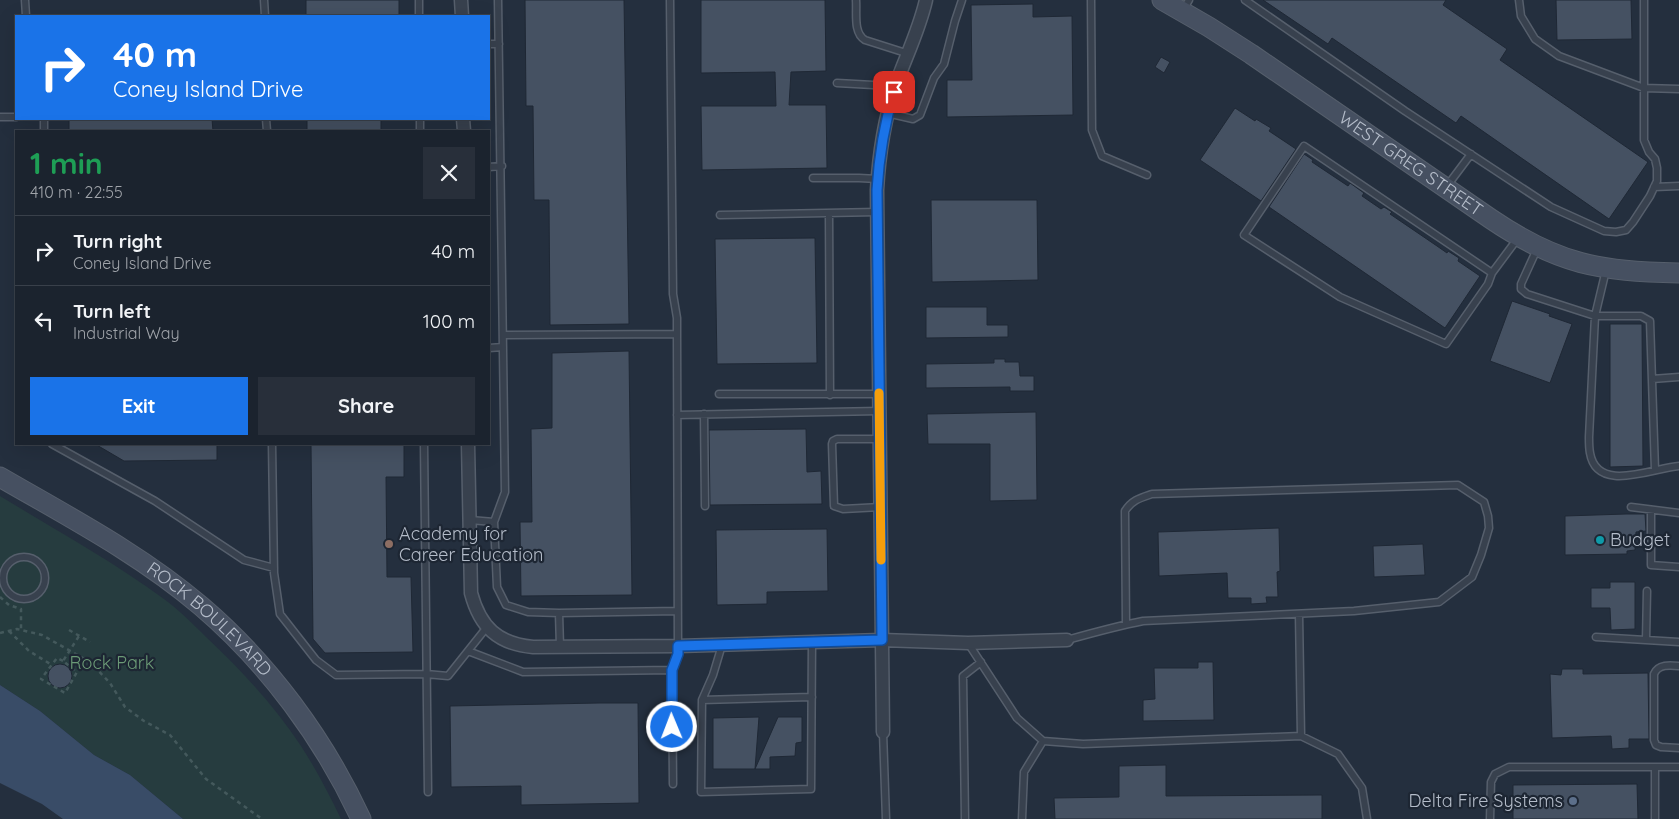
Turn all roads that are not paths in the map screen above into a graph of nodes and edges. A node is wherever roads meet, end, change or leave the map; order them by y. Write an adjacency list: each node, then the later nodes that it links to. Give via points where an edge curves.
1 (25, 0): 16 (lane)
2 (264, 0): 17 (lane)
3 (419, 0): 18 (lane)
4 (461, 0): 19 (street)
5 (498, 0): 21 (lane)
6 (670, 0): 48 (lane, via 673,294)
7 (856, 0): 22 (lane, via 860,37)
8 (926, 0): 22 (street)
9 (962, 0): 27 (lane, via 944,64 934,78 920,115 913,119)
10 (1091, 0): 33 (lane, via 1092,130 1102,156)
11 (1162, 0): 15 (main road, WEST GREG STREET)
12 (1245, 0): 30 (lane)
13 (1519, 0): 24 (lane, via 1521,16 1535,39 1559,56)
14 (1644, 0): 24 (lane)
15 (1186, 6): 38 (main road, WEST GREG STREET)
16 (26, 15)
17 (265, 15)
18 (419, 15)
19 (462, 15)
20 (490, 44): 21 (lane)
21 (499, 44): 32 (lane)
22 (909, 54): 26 (street)
23 (837, 83): 26 (lane, via 873,84)
24 (1644, 88): 25 (lane); 36 (lane, via 1644,140 1657,168)
25 (1679, 89)
26 (894, 92): 27 (street)
27 (887, 114): 35 (street)
28 (0, 117): 29 (lane)
29 (15, 117)
30 (1471, 154): 36 (lane, via 1551,208 1604,231 1626,230); 38 (lane)
31 (490, 166): 32 (lane)
32 (502, 166): 49 (lane)
33 (1147, 175)
34 (813, 178): 35 (lane)
35 (878, 179): 39 (street)
36 (1654, 186): 37 (lane)
37 (1679, 186)
38 (1446, 187): 42 (main road, WEST GREG STREET)
39 (877, 212): 40 (lane); 55 (street)
40 (829, 213): 41 (lane); 56 (lane)
41 (720, 215)
42 (1519, 237): 43 (main road, WEST GREG STREET); 45 (lane)
43 (1538, 248): 44 (main road, WEST GREG STREET, via 1574,262); 47 (lane, via 1521,289 1527,294)
44 (1606, 268): 46 (main road, WEST GREG STREET); 47 (lane)
45 (1492, 273): 45 (lane, via 1304,146 1244,235 1340,297 1446,344 1488,284)
46 (1679, 273)
47 (1595, 316): 53 (lane, via 1642,316 1650,321); 66 (lane, via 1590,455 1596,466 1610,476)
48 (677, 334): 49 (lane); 59 (lane)
49 (503, 335): 50 (lane)
50 (503, 347): 51 (lane); 74 (lane, via 505,492)
51 (490, 348)
52 (1679, 377): 53 (lane)
53 (1652, 378): 66 (lane)
54 (719, 394): 56 (lane)
55 (879, 394): 56 (lane); 57 (street)
56 (830, 395)
57 (880, 411): 58 (lane); 60 (street)
58 (704, 414): 59 (lane); 68 (lane)
59 (677, 415): 79 (lane)
60 (880, 439): 69 (street); 69 (lane, via 836,440 832,444 834,506 843,509)
61 (54, 445): 76 (lane, via 155,501 244,560)
62 (272, 445): 76 (lane)
63 (424, 445): 98 (lane)
64 (468, 445): 73 (street)
65 (1679, 466): 66 (lane)
66 (1656, 470)
67 (0, 477): 109 (main road, ROCK BOULEVARD, via 146,565 227,630 308,726)
68 (705, 506)
69 (881, 507): 85 (street)
70 (1631, 507): 71 (lane)
71 (1650, 510): 72 (lane); 75 (lane, via 1651,565)
72 (1679, 513)
73 (470, 520): 74 (lane); 83 (street, via 471,593 475,609)
74 (494, 522): 80 (lane, via 497,587 506,605 528,612)
75 (1679, 567)
76 (274, 568): 98 (lane, via 280,614 316,660 336,675)
77 (2, 569): 77 (lane, via 7,590 18,599 33,598 43,588 43,568 33,559 20,558)
78 (1647, 591): 87 (lane)
79 (677, 611): 80 (lane); 92 (lane)
80 (559, 613): 93 (lane)
81 (1299, 614): 82 (lane); 82 (lane, via 1354,612 1439,602 1472,577 1489,528 1484,502 1458,485 1152,494 1139,498 1125,511); 102 (lane)
82 (1126, 624): 86 (lane)
83 (489, 629): 93 (street, via 519,646); 94 (lane)
84 (1596, 637): 87 (lane)
85 (882, 640): 88 (street); 90 (street); 101 (street)
86 (1067, 640): 90 (street)
87 (1646, 640): 89 (lane)
88 (812, 642): 91 (street); 99 (lane)
89 (1679, 642)
90 (968, 643): 95 (lane)
91 (722, 644): 92 (street); 100 (lane)
92 (678, 646): 93 (street); 97 (lane)
93 (560, 647)
94 (468, 651): 97 (lane, via 523,672); 98 (lane, via 448,676)
95 (981, 662): 103 (lane, via 1017,718); 111 (lane, via 963,676)
96 (1679, 666): 104 (lane, via 1660,667 1654,674 1656,746)
97 (672, 670): 107 (lane)
98 (426, 674): 108 (lane)
99 (812, 697): 100 (lane); 100 (lane, via 811,789 701,792)
100 (702, 700)
101 (884, 732): 110 (lane)
102 (1301, 736): 103 (lane, via 1083,744); 113 (lane, via 1338,754 1362,788)
103 (1043, 741): 112 (lane, via 1024,772)
104 (1679, 748)
105 (1655, 767): 106 (lane); 114 (lane, via 1509,767 1495,774 1491,782); 115 (lane)
106 (1679, 767)
107 (673, 784)
108 (428, 792)
109 (361, 819)
110 (886, 819)
111 (965, 819)
112 (1022, 819)
113 (1367, 819)
114 (1490, 819)
115 (1655, 819)

